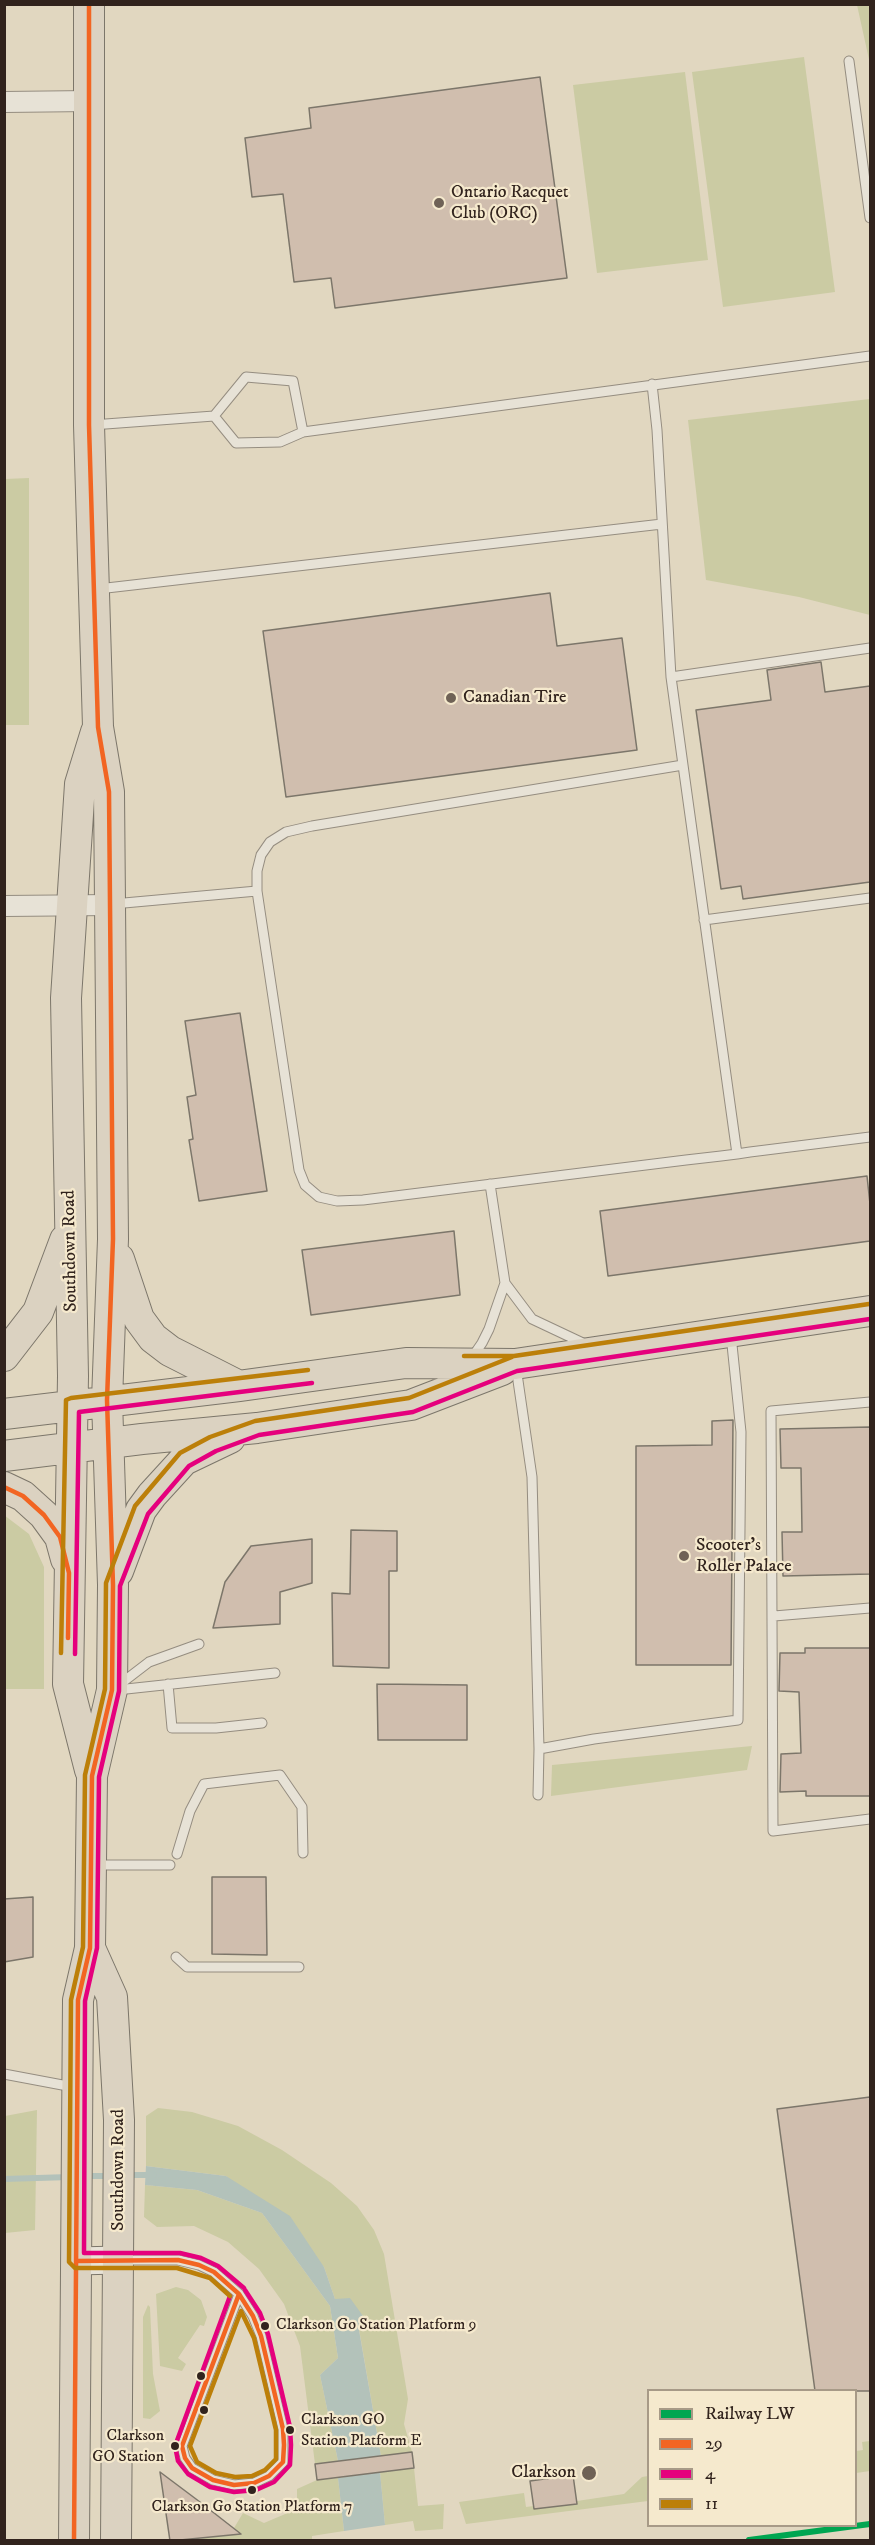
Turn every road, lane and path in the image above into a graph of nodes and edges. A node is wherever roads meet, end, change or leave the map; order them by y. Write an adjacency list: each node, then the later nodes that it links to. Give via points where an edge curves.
1 (89, 4): 3 (main road, Southdown Road)
2 (849, 61): 5 (lane)
3 (89, 101): 4 (street); 9 (main road, Southdown Road)
4 (4, 102)
5 (870, 218)
6 (870, 356): 7 (lane)
7 (652, 384): 10 (lane); 11 (lane)
8 (214, 416): 9 (lane); 10 (lane, via 236,443 280,442); 10 (lane, via 246,377 293,381)
9 (89, 425): 12 (main road, Southdown Road)
10 (303, 432)
11 (662, 524): 12 (lane); 14 (lane)
12 (95, 590): 15 (main road, Southdown Road)
13 (870, 648): 14 (lane)
14 (671, 677): 16 (lane)
15 (98, 727): 19 (main road, Southdown Road, via 80,784); 20 (main road, Southdown Road, via 109,792)
16 (683, 765): 17 (lane, via 286,832 270,842 261,855); 22 (lane)
17 (257, 891): 20 (lane); 25 (lane, via 299,1170 305,1185 319,1197 337,1201)
18 (870, 898): 22 (lane)
19 (72, 905): 20 (street); 21 (street); 26 (main road, Southdown Road, via 66,998)
20 (111, 905): 27 (main road, Southdown Road)
21 (4, 906)
22 (704, 920): 24 (lane)
23 (870, 1137): 24 (lane)
24 (737, 1154): 25 (lane)
25 (490, 1184): 28 (lane)
26 (71, 1223): 32 (main road, via 38,1312); 38 (main road, Southdown Road)
27 (113, 1239): 35 (main road, via 139,1318 153,1338 170,1351); 36 (main road, Southdown Road)
28 (505, 1282): 31 (lane, via 532,1319); 33 (lane, via 482,1344)
29 (867, 1308): 30 (main road)
30 (730, 1332): 31 (main road); 54 (lane, via 741,1432 738,1720)
31 (604, 1352): 34 (main road)
32 (4, 1356)
33 (467, 1364): 34 (main road); 35 (main road, via 406,1364)
34 (515, 1365): 40 (main road, via 411,1405); 54 (lane, via 532,1477)
35 (239, 1386): 36 (main road)
36 (108, 1400): 38 (main road); 41 (main road, Southdown Road)
37 (870, 1402): 48 (lane, via 771,1411)
38 (72, 1405): 39 (main road); 42 (main road, Southdown Road)
39 (4, 1414)
40 (257, 1428): 41 (main road); 46 (main road, via 213,1444 184,1460 141,1510)
41 (109, 1443): 42 (main road); 46 (main road, Southdown Road)
42 (72, 1448): 43 (main road); 45 (main road, Southdown Road)
43 (4, 1456)
44 (4, 1487): 45 (main road, via 23,1496 44,1515 60,1537)
45 (69, 1573): 55 (main road, Southdown Road, via 68,1684)
46 (112, 1586): 52 (main road, Southdown Road)
47 (870, 1608): 48 (lane)
48 (774, 1616): 57 (lane, via 773,1831)
49 (199, 1644): 52 (lane, via 149,1662)
50 (275, 1673): 51 (lane)
51 (168, 1684): 52 (lane); 53 (lane, via 172,1728)
52 (111, 1690): 55 (main road, Southdown Road)
53 (262, 1723)
54 (539, 1749): 56 (lane)
55 (92, 1776): 61 (main road, Southdown Road)
56 (538, 1795)
57 (870, 1819)
58 (303, 1853): 59 (lane, via 302,1807 280,1775 204,1784 190,1811)
59 (177, 1854)
60 (170, 1864): 61 (lane)
61 (92, 1865): 62 (main road, Southdown Road)
62 (90, 1948): 66 (main road, Southdown Road, via 78,2000); 68 (main road, Southdown Road, via 112,1997 119,2120)
63 (176, 1957): 64 (lane, via 187,1967)
64 (299, 1967)
65 (4, 2074): 66 (lane)
66 (77, 2087): 67 (main road, Southdown Road)
67 (76, 2260): 68 (main road); 70 (main road, Southdown Road)
68 (119, 2260): 69 (lane, via 178,2260 200,2265); 71 (main road, Southdown Road)
69 (239, 2294): 69 (lane, via 182,2446 184,2458 192,2468 213,2480 234,2485 254,2483 269,2476 283,2462 284,2445 261,2336)
70 (74, 2541)
71 (116, 2541)

